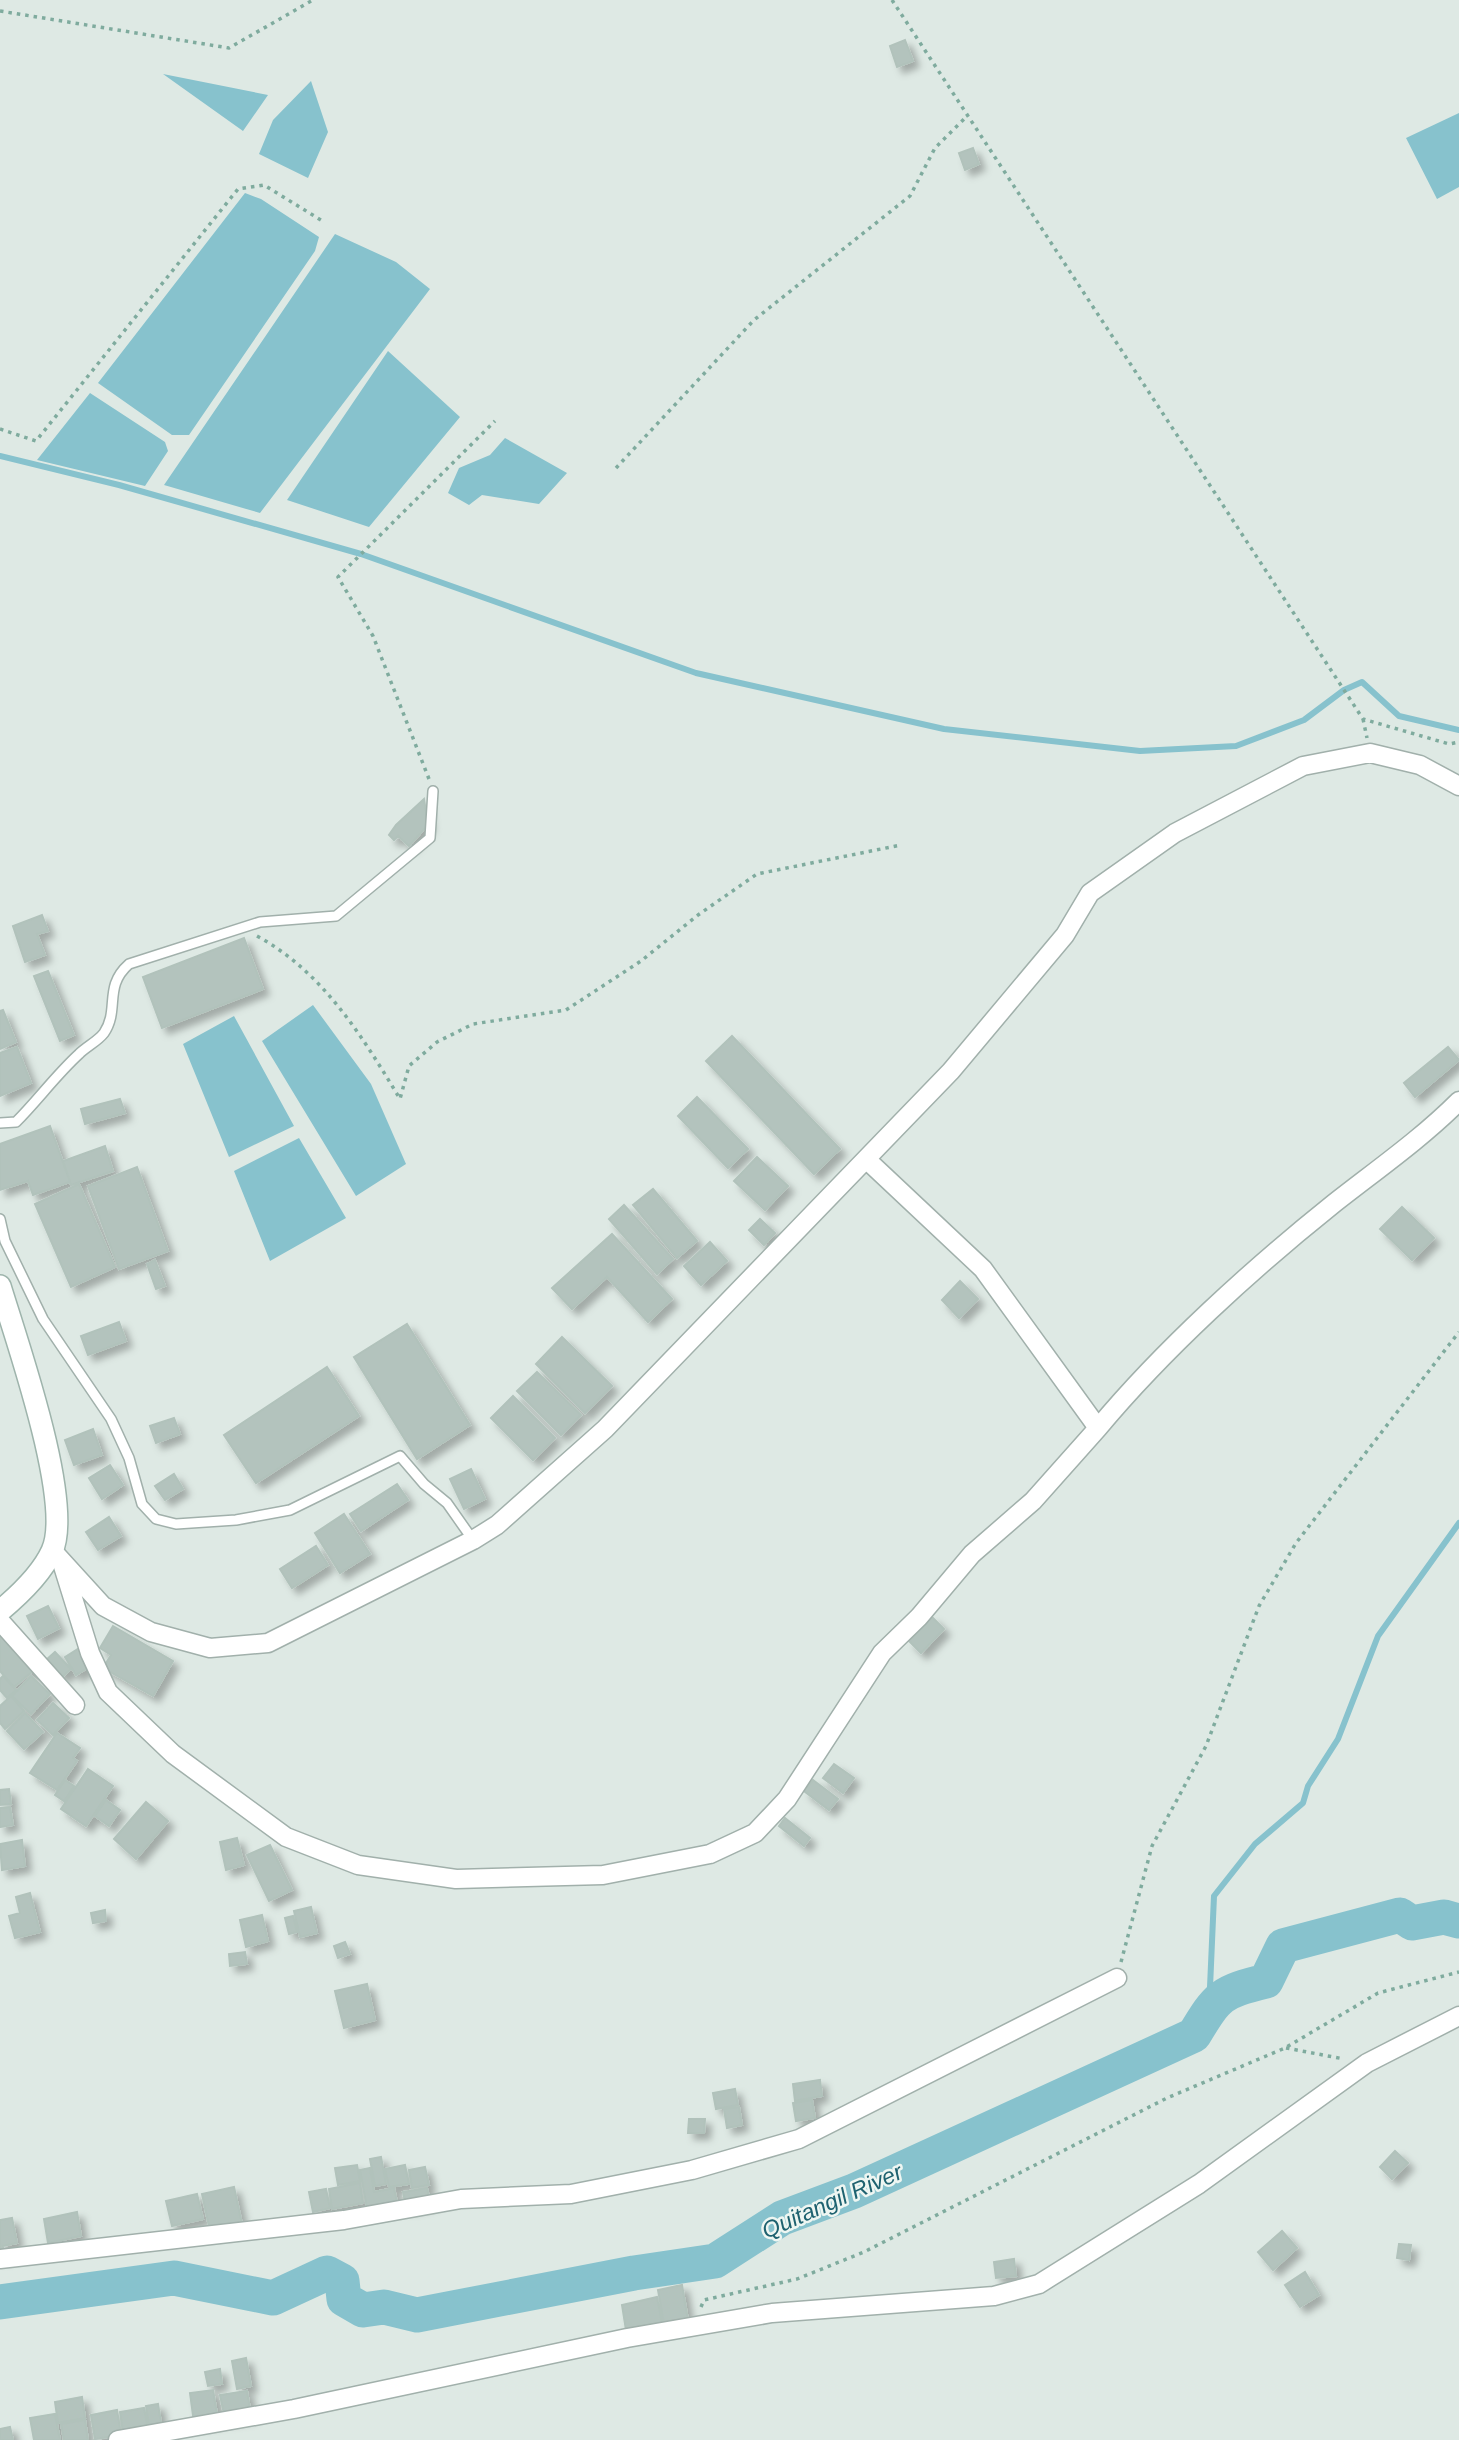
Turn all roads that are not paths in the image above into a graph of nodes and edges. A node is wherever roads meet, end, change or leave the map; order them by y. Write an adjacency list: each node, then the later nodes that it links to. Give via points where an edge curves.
1 (1459, 786): 5 (street, via 1420,765 1370,754 1303,766 1175,833 1090,893 1065,935 984,1032)
2 (433, 791): 4 (lane, via 430,838 336,915 260,922 130,964 118,974 103,1034 16,1122)
3 (1459, 1101): 8 (street, via 1427,1133 1331,1206 1244,1282 1121,1400)
4 (0, 1124)
5 (866, 1158): 8 (street, via 983,1269); 9 (street, via 605,1429 497,1525)
6 (0, 1220): 9 (lane, via 5,1241 37,1307 111,1419 129,1458 142,1504 156,1519 176,1524 236,1520 290,1510 400,1456 447,1503)
7 (0, 1286): 10 (street, via 55,1492)
8 (1098, 1428): 10 (street, via 882,1653 787,1799 755,1833 710,1854 603,1875 456,1879 358,1865 286,1837 173,1754 108,1692)
9 (473, 1540): 10 (street, via 268,1643 210,1647 151,1632 103,1606)
10 (57, 1557): 11 (street)
11 (0, 1611)
12 (0, 1621): 13 (street)
13 (75, 1705)
14 (1117, 1978): 16 (street, via 799,2139 692,2170 571,2194 461,2199 344,2220)
15 (1459, 2016): 17 (street, via 1367,2063 1199,2183 1039,2284 994,2296 772,2313)
16 (0, 2259)
17 (118, 2440)

